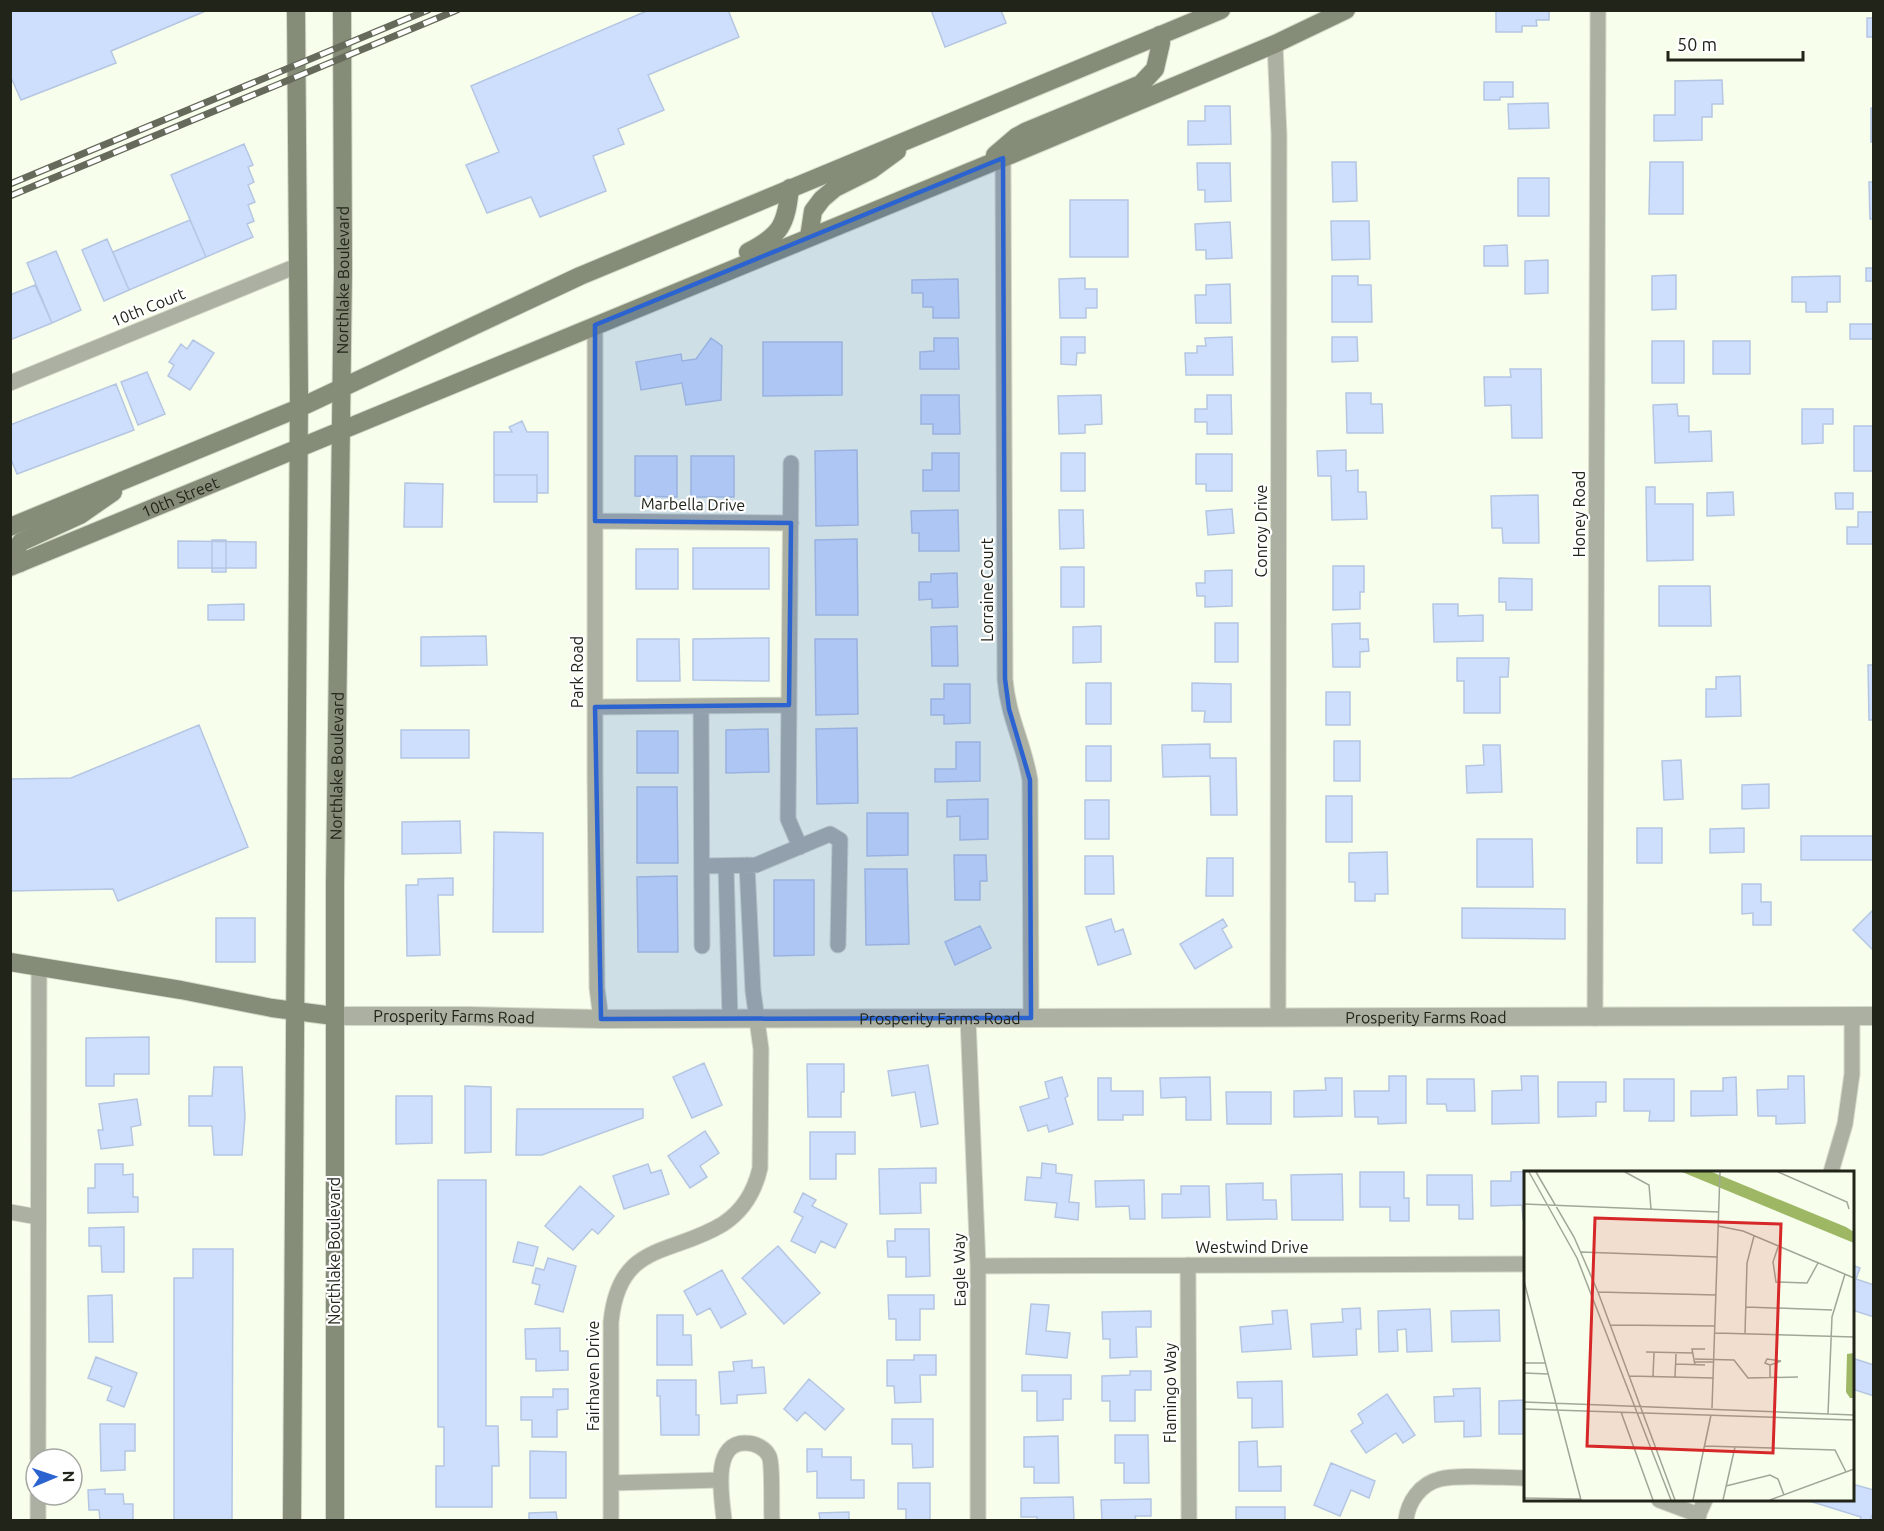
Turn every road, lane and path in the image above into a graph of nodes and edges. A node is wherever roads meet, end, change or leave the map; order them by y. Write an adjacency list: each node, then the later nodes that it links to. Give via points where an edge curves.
1 (296, 10): 13 (main road)
2 (342, 10): 17 (main road, Northlake Boulevard)
3 (1221, 10): 6 (main road)
4 (1346, 10): 7 (main road)
5 (1598, 10): 46 (street, Honey Road)
6 (1160, 35): 8 (main road); 10 (main road, via 1155,69 1141,84 1027,131)
7 (1275, 44): 9 (main road); 45 (street, Conroy Drive, via 1279,135)
8 (920, 134): 11 (main road, 10th Street); 12 (main road, via 822,199 813,211)
9 (1003, 158): 10 (main road); 44 (street, Lorraine Court, via 1005,679 1009,709 1030,780)
10 (982, 166): 12 (main road)
11 (790, 188): 14 (main road, via 788,211 774,237); 17 (main road, 10th Street, via 580,276)
12 (809, 237): 14 (main road)
13 (299, 265): 16 (street, 10th Court); 18 (main road)
14 (680, 290): 15 (main road, 10th Street)
15 (595, 325): 19 (main road, 10th Street); 23 (street, Park Road)
16 (10, 383)
17 (341, 387): 18 (main road, 10th Street); 19 (main road, Northlake Boulevard)
18 (299, 408): 20 (main road); 22 (main road, 10th Street)
19 (341, 431): 20 (main road, 10th Street); 39 (main road, Northlake Boulevard)
20 (298, 450): 26 (main road, 10th Street); 38 (main road)
21 (791, 463): 24 (street)
22 (130, 478): 25 (main road, 10th Street); 26 (main road, 10th Street, via 80,515 21,542 15,551)
23 (595, 521): 24 (street, Marbella Drive); 29 (street, Park Road)
24 (791, 523): 27 (street)
25 (10, 527)
26 (15, 565)
27 (789, 705): 28 (street); 30 (street, via 788,819)
28 (701, 706): 29 (street); 32 (street)
29 (595, 707): 47 (street, Park Road, via 597,988)
30 (800, 847): 31 (street); 34 (street, via 830,834 840,840)
31 (747, 865): 33 (street); 48 (street)
32 (702, 866): 33 (street); 35 (street)
33 (726, 866): 42 (street)
34 (838, 945)
35 (702, 946)
36 (10, 962): 37 (main road, Prosperity Farms Road)
37 (39, 967): 38 (main road, Prosperity Farms Road); 51 (street)
38 (294, 1010): 39 (main road, Prosperity Farms Road); 62 (main road)
39 (334, 1016): 47 (street, Prosperity Farms Road); 63 (main road, Northlake Boulevard)
40 (1852, 1016): 41 (street, Prosperity Farms Road); 46 (street, Prosperity Farms Road); 49 (street, via 1851,1084)
41 (1874, 1016)
42 (730, 1018): 47 (street, Prosperity Farms Road); 48 (street, Prosperity Farms Road)
43 (968, 1018): 44 (street, Prosperity Farms Road); 48 (street, Prosperity Farms Road); 54 (street, Eagle Way)
44 (1031, 1018): 45 (street, Prosperity Farms Road)
45 (1278, 1018): 46 (street, Prosperity Farms Road)
46 (1595, 1018)
47 (601, 1019)
48 (757, 1019): 58 (street, Fairhaven Drive, via 762,1154 757,1182 735,1214 711,1230 650,1253 629,1271 616,1295 611,1322)
49 (1832, 1171)
50 (10, 1212): 51 (street)
51 (38, 1217): 55 (street)
52 (1524, 1264): 53 (street, Westwind Drive)
53 (1188, 1265): 54 (street, Westwind Drive); 68 (street, Flamingo Way)
54 (978, 1266): 67 (street, Eagle Way)
55 (38, 1447)
56 (1524, 1478): 69 (street, via 1438,1479 1416,1493)
57 (722, 1480): 58 (street); 65 (street); 66 (street, via 721,1466 727,1451 736,1443 761,1446 770,1457)
58 (611, 1483): 64 (street, Fairhaven Drive)
59 (1661, 1501): 61 (street)
60 (1705, 1501): 61 (street)
61 (1697, 1518)
62 (292, 1521)
63 (335, 1521)
64 (611, 1521)
65 (724, 1521)
66 (772, 1521)
67 (978, 1521)
68 (1189, 1521)
69 (1406, 1521)

